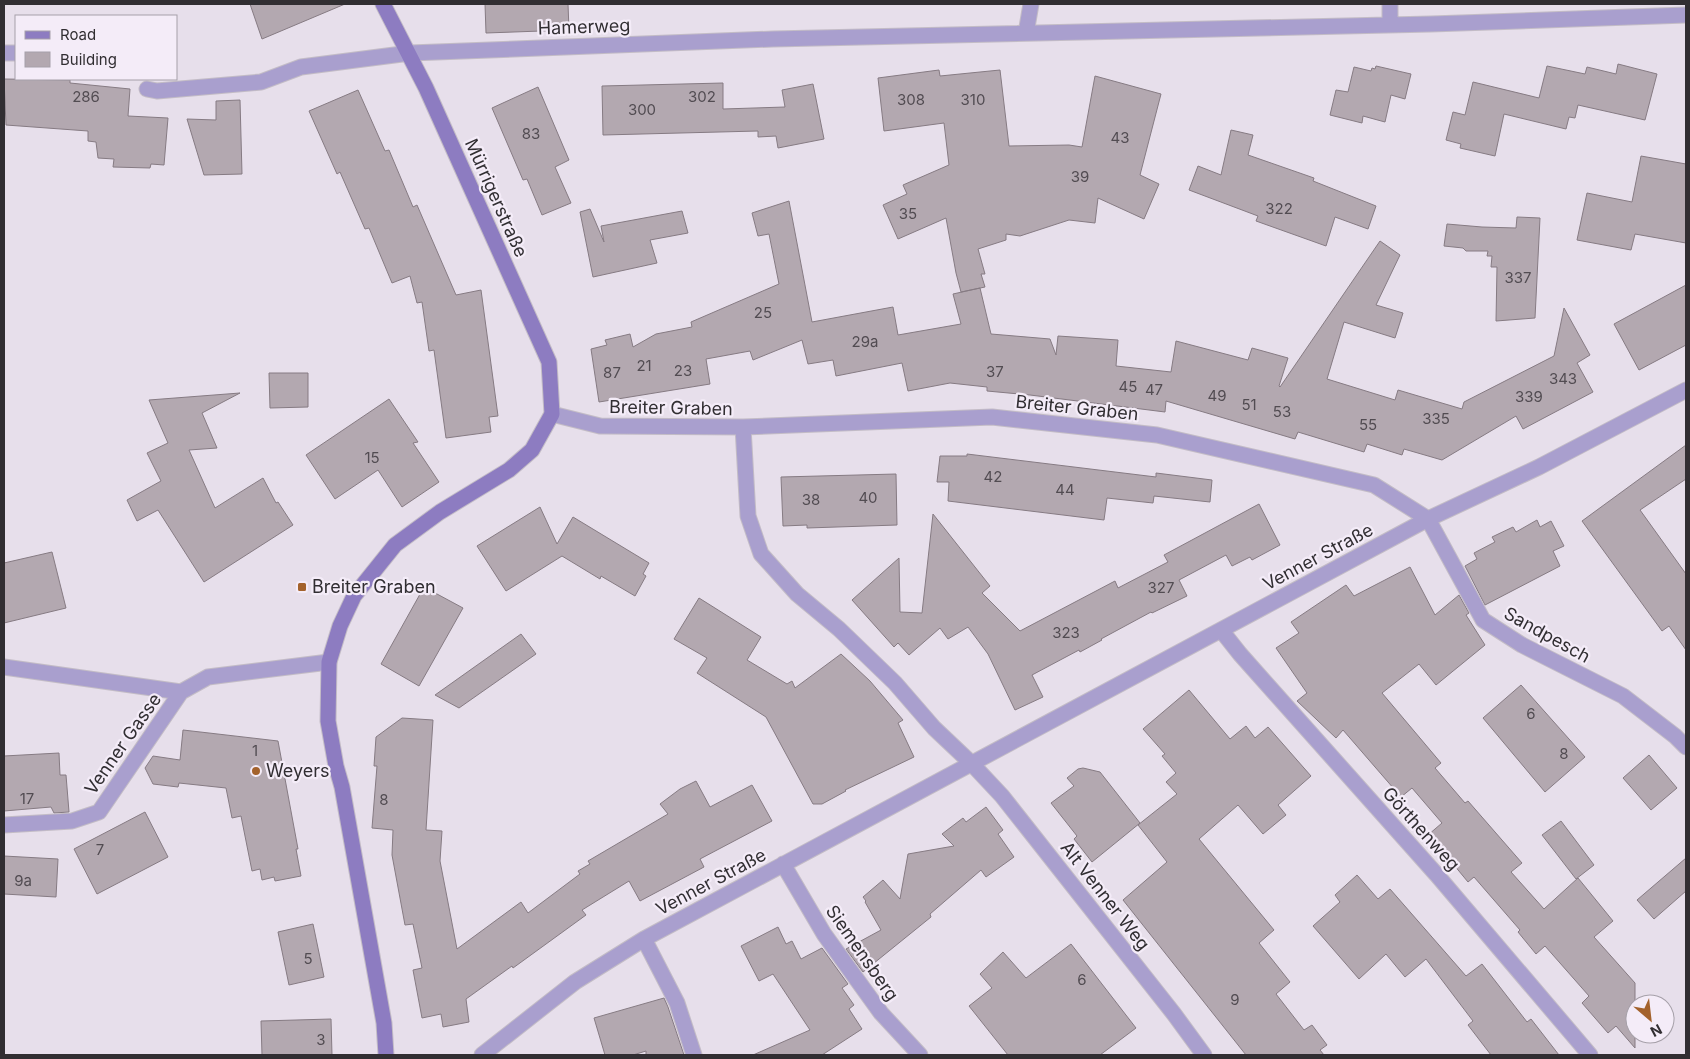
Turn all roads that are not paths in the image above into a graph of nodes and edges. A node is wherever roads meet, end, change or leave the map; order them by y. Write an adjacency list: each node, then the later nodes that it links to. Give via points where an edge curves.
1 (383, 4): 7 (street, Mürrigerstraße)
2 (1031, 4): 6 (street)
3 (1390, 4): 5 (street)
4 (1686, 16): 5 (street, Hamerweg)
5 (1390, 25): 6 (street, Hamerweg)
6 (1026, 33): 7 (street, Hamerweg)
7 (410, 53): 8 (street, Hamerweg, via 301,67 262,82 158,91); 10 (street, Mürrigerstraße, via 549,362)
8 (147, 88)
9 (1686, 390): 12 (street, Venner Straße, via 1539,467)
10 (552, 414): 11 (street, Breiter Graben, via 600,426); 14 (street, via 532,450 509,470 440,512 395,545 354,596)
11 (743, 427): 12 (street, Breiter Graben, via 992,417 1157,435 1374,485); 18 (street, via 748,516 761,554 797,594 895,683 934,728)
12 (1428, 519): 13 (street, Venner Straße); 17 (street, Sandpesch, via 1483,620 1522,645 1623,696)
13 (1221, 630): 18 (street, Venner Straße); 27 (street, Görthenweg)
14 (329, 662): 16 (street, Venner Gasse, via 208,677); 22 (street, via 328,720 384,1023)
15 (4, 667): 16 (street, Venner Gasse)
16 (181, 692): 19 (street, Venner Gasse, via 99,812 72,821)
17 (1686, 747)
18 (972, 764): 20 (street, Venner Straße); 26 (street, Alt Venner Weg, via 1002,796)
19 (4, 824)
20 (783, 864): 21 (street, Venner Straße); 25 (street, Siemensberg, via 830,942 881,1013)
21 (644, 939): 23 (street, Venner Straße, via 575,982); 24 (street, via 676,1003)
22 (386, 1055)
23 (482, 1055)
24 (694, 1055)
25 (920, 1055)
26 (1204, 1055)
27 (1590, 1055)

